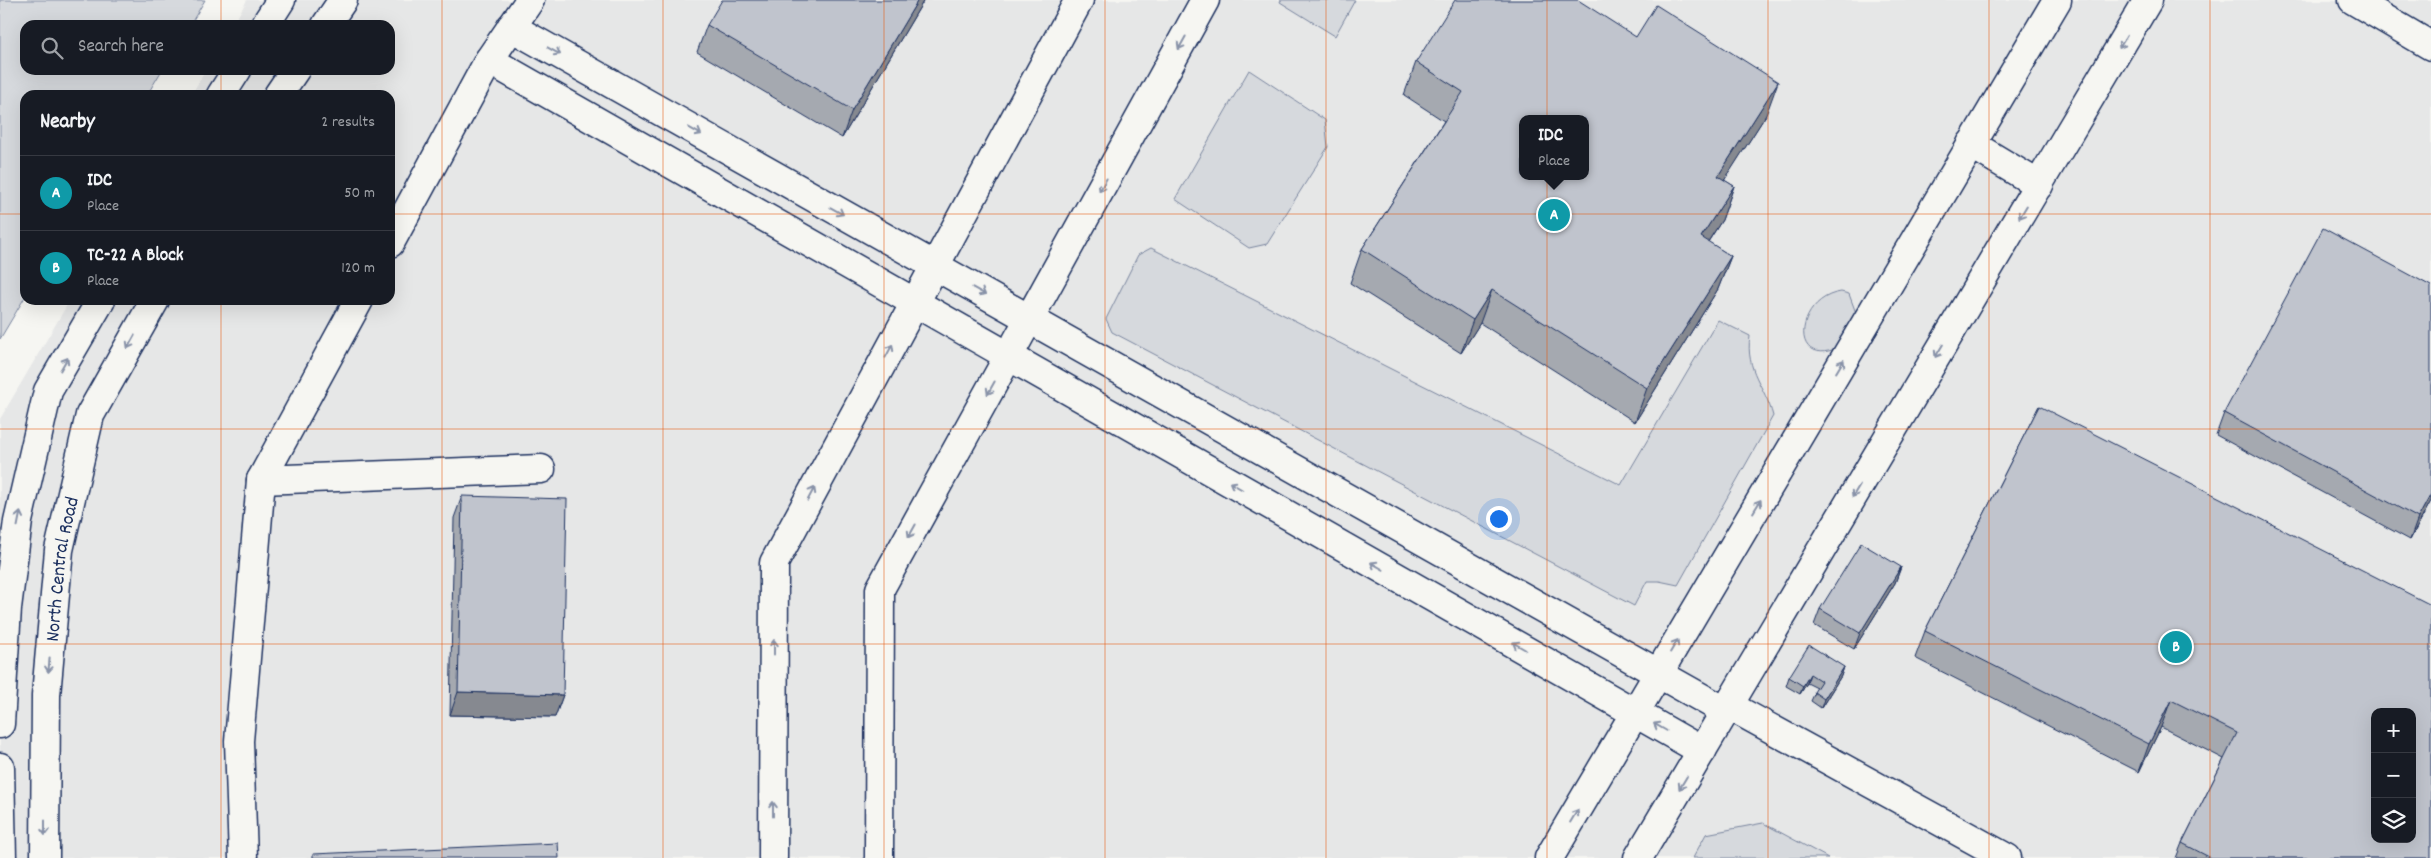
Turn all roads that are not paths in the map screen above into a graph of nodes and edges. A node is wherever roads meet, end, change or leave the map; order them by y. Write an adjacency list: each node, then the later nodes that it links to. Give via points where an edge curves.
1 (281, 0): 9 (main road)
2 (343, 0): 10 (main road)
3 (530, 0): 11 (main road)
4 (1079, 0): 21 (main road)
5 (1205, 0): 26 (main road, one-way to 26)
6 (2057, 0): 18 (main road)
7 (2148, 0): 19 (main road, one-way to 19)
8 (2353, 0): 12 (main road)
9 (268, 20)
10 (329, 20)
11 (511, 28): 13 (main road); 21 (main road, one-way to 21)
12 (2431, 46)
13 (489, 60): 20 (main road); 22 (main road)
14 (234, 75): 16 (main road)
15 (292, 75): 17 (main road)
16 (224, 90)
17 (281, 90)
18 (1971, 144): 19 (main road); 30 (main road, one-way to 18)
19 (2039, 185): 31 (main road, one-way to 31)
20 (395, 234)
21 (935, 266): 22 (main road); 26 (main road, one-way to 26)
22 (915, 303): 27 (main road); 39 (main road, one-way to 22, via 774,563)
23 (98, 305): 33 (main road, one-way to 23, via 7,608 18,521 48,391)
24 (152, 305): 37 (main road, North Central Road, one-way to 37, via 90,415 59,550 46,695)
25 (356, 305): 29 (main road)
26 (1029, 319): 27 (main road); 30 (main road)
27 (1008, 356): 32 (main road, one-way to 27); 40 (main road, one-way to 40, via 880,589)
28 (541, 469): 29 (main road)
29 (261, 480): 38 (main road, via 239,741)
30 (1658, 673): 31 (main road); 32 (main road)
31 (1726, 708): 34 (main road); 43 (main road)
32 (1635, 712): 34 (main road, one-way to 32); 41 (main road, one-way to 32)
33 (0, 724)
34 (1702, 751): 42 (main road, one-way to 42)
35 (0, 767): 36 (main road)
36 (2, 858)
37 (45, 858)
38 (243, 858)
39 (773, 858)
40 (879, 858)
41 (1549, 858)
42 (1638, 858)
43 (2007, 858)

